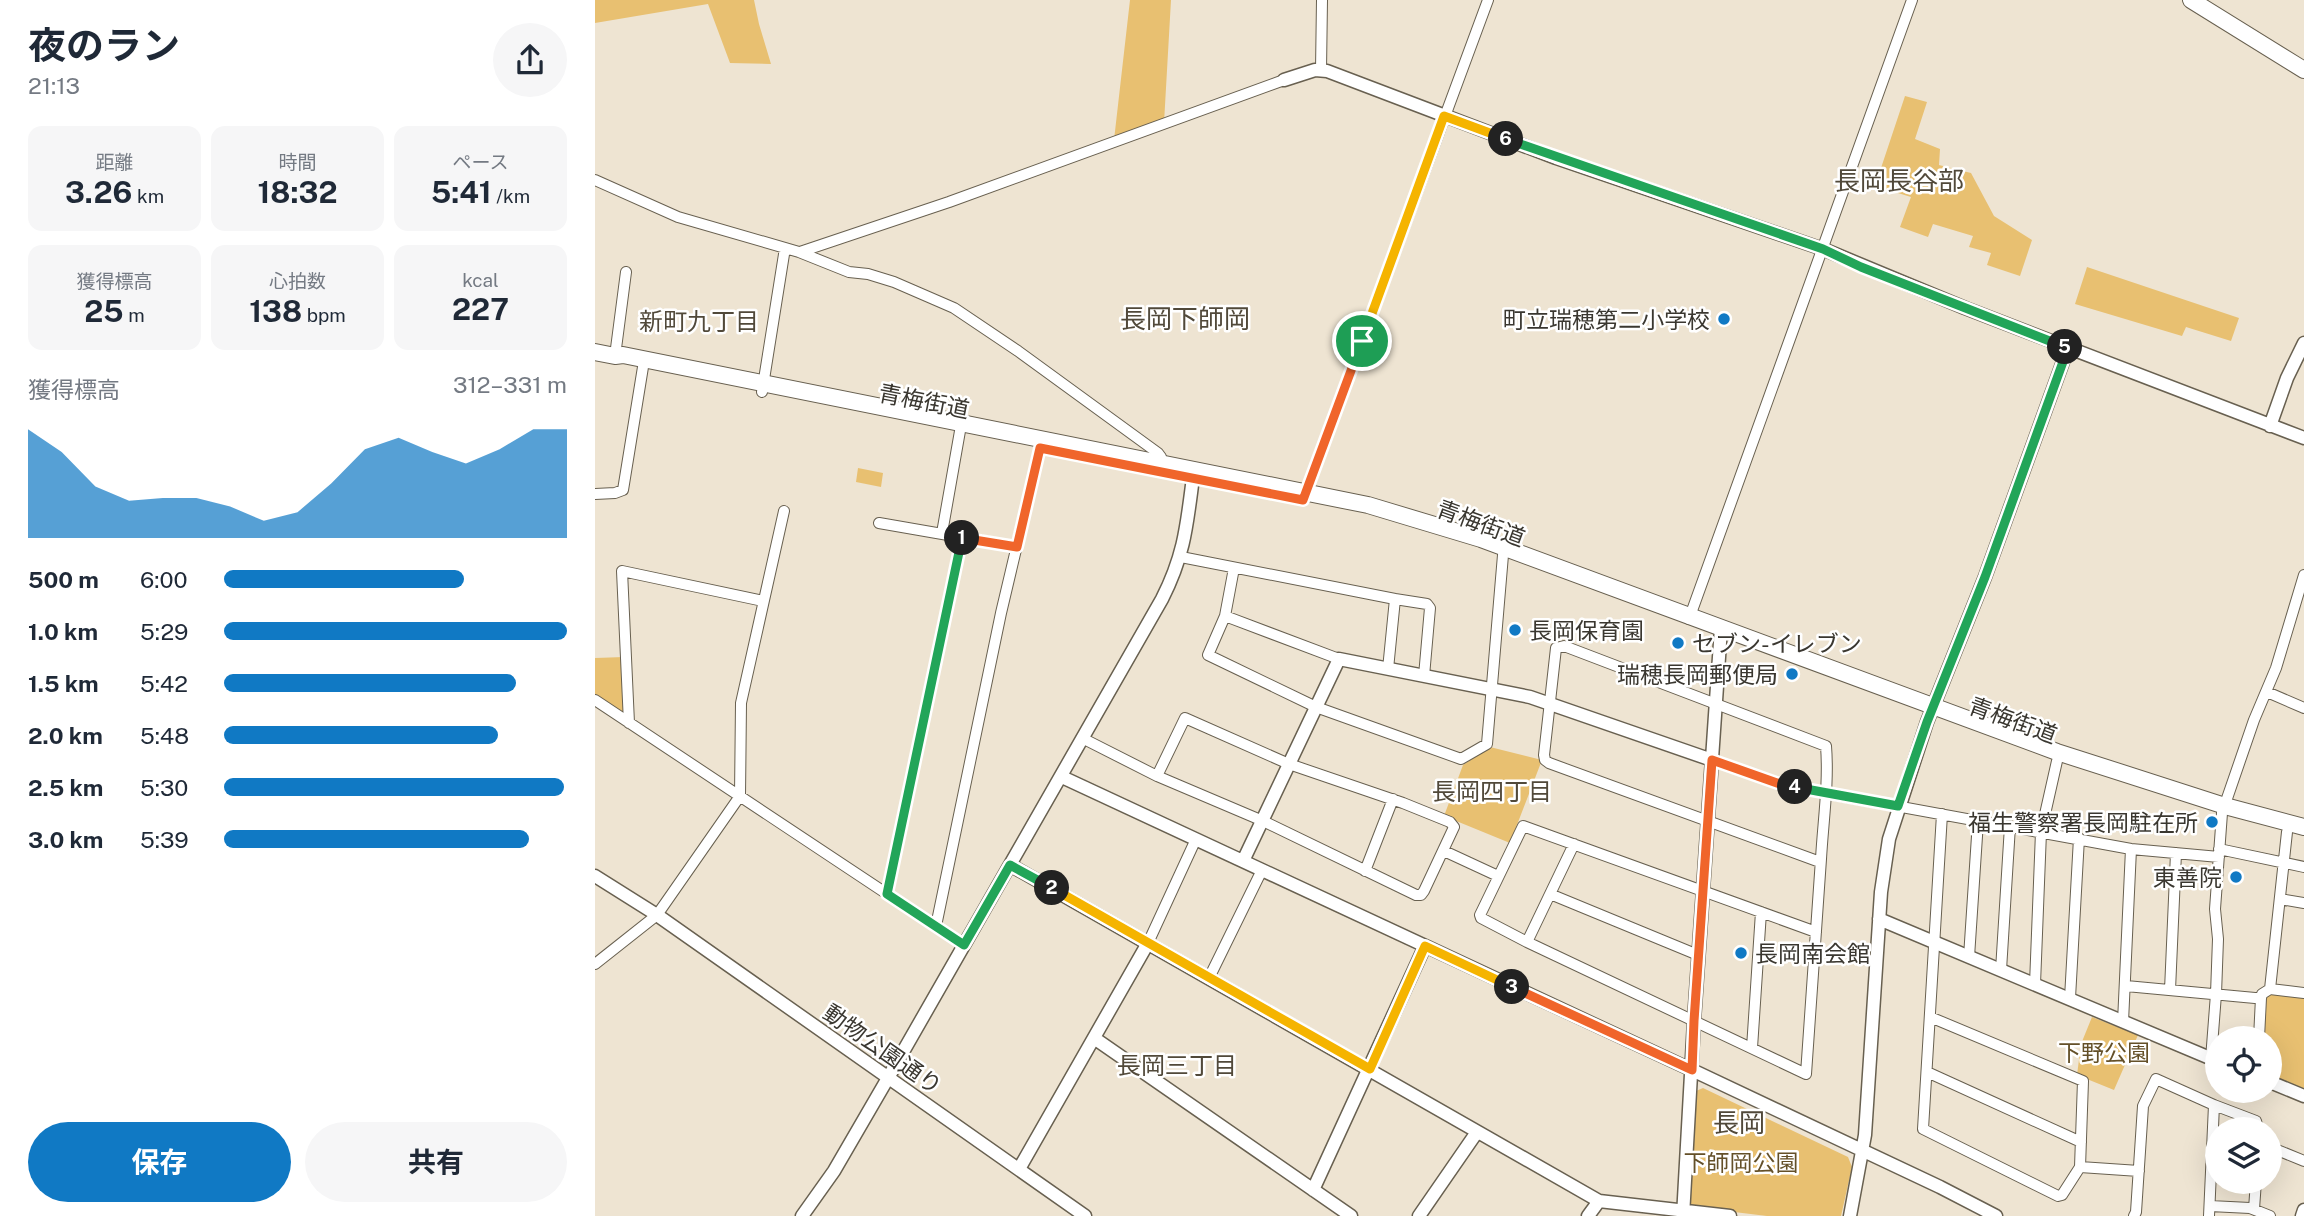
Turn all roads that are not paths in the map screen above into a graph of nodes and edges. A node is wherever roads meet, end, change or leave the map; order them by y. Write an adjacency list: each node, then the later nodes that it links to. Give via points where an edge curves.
1 (1322, 0): 6 (street)
2 (1487, 0): 8 (street)
3 (1912, 0): 11 (street)
4 (2191, 0): 5 (main road)
5 (2304, 69)
6 (1321, 70): 7 (street); 8 (street)
7 (1284, 80): 12 (street)
8 (1444, 116): 11 (street); 27 (street)
9 (595, 180): 10 (street, via 678,217)
10 (785, 248): 12 (street); 19 (street)
11 (1823, 249): 15 (street); 41 (street)
12 (799, 252): 24 (street, via 849,272 894,282 960,311 1158,453)
13 (626, 272): 17 (street)
14 (2304, 343): 20 (street)
15 (2068, 348): 20 (street); 53 (street)
16 (595, 352): 17 (main road, 青梅街道)
17 (615, 356): 18 (main road, 青梅街道); 19 (main road, 青梅街道)
18 (643, 367): 19 (main road, 青梅街道); 26 (street, via 623,490)
19 (763, 388): 21 (main road, 青梅街道); 24 (main road, 青梅街道)
20 (2270, 426): 22 (street)
21 (960, 431): 23 (main road, 青梅街道); 30 (street)
22 (2304, 438)
23 (1040, 448): 24 (main road, 青梅街道); 32 (street)
24 (1159, 467): 25 (main road, 青梅街道)
25 (1193, 474): 27 (main road, 青梅街道); 34 (street)
26 (595, 494)
27 (1305, 496): 33 (main road, 青梅街道, via 1420,525); 41 (main road, 青梅街道, via 1411,516)
28 (784, 511): 38 (street)
29 (879, 523): 30 (street)
30 (942, 533): 31 (street)
31 (962, 537): 32 (street); 92 (street)
32 (1017, 547): 99 (street)
33 (1503, 555): 41 (main road, 青梅街道); 46 (street)
34 (1181, 557): 35 (street); 55 (street)
35 (1234, 568): 37 (street); 40 (street)
36 (2304, 575): 39 (street)
37 (1395, 599): 44 (street); 45 (street, via 1430,608)
38 (763, 601): 54 (street, via 622,571); 62 (street, via 741,703)
39 (2299, 609): 47 (street)
40 (1225, 616): 43 (street); 51 (street, via 1208,655)
41 (1689, 620): 42 (main road, 青梅街道)
42 (1721, 632): 50 (street); 53 (main road, 青梅街道)
43 (1339, 659): 44 (street); 51 (street)
44 (1388, 669): 45 (street)
45 (1424, 676): 46 (street)
46 (1491, 690): 49 (street); 51 (street, via 1487,744 1461,759)
47 (2267, 692): 52 (street); 65 (street)
48 (595, 700): 54 (street)
49 (1549, 704): 50 (street, via 1554,652 1564,646); 56 (street); 67 (street, via 1544,755 1549,763)
50 (1716, 704): 56 (street); 61 (street, via 1824,744)
51 (1316, 707): 58 (street)
52 (2304, 708)
53 (1933, 710): 57 (main road, 青梅街道); 64 (street); 65 (main road, 青梅街道)
54 (629, 723): 62 (street)
55 (1083, 738): 59 (street); 60 (street)
56 (1712, 760): 61 (street, via 1777,783); 67 (street)
57 (2057, 761): 65 (main road, 青梅街道); 72 (street)
58 (1289, 764): 60 (street, via 1185,718); 63 (street); 68 (street)
59 (1062, 776): 76 (street); 85 (street)
60 (1157, 776): 68 (street)
61 (1825, 793): 64 (street); 83 (street)
62 (740, 796): 92 (street); 97 (street)
63 (1393, 799): 79 (street, via 1450,821 1454,827); 88 (street)
64 (1898, 806): 66 (street); 98 (street, via 1885,856)
65 (2223, 809): 71 (main road, 青梅街道); 73 (main road, 青梅街道); 81 (street)
66 (1942, 814): 69 (street); 102 (street)
67 (1708, 820): 83 (street); 91 (street)
68 (1263, 821): 82 (street); 88 (street)
69 (1978, 821): 70 (street); 107 (street)
70 (2010, 826): 72 (street); 109 (street)
71 (2304, 827)
72 (2041, 832): 75 (street); 111 (street)
73 (2287, 832): 74 (main road, 青梅街道); 84 (street)
74 (2304, 836)
75 (2079, 838): 78 (street); 117 (street)
76 (1196, 839): 82 (street); 103 (street)
77 (1574, 844): 90 (street, via 1523,826); 91 (street); 93 (street)
78 (2131, 849): 80 (street); 112 (street)
79 (1444, 851): 88 (street, via 1421,895); 90 (street)
80 (2176, 853): 81 (street); 114 (street)
81 (2219, 853): 84 (street); 116 (street)
82 (1243, 861): 87 (street)
83 (1820, 862): 100 (street)
84 (2284, 862): 86 (street); 94 (street)
85 (1010, 865): 103 (street); 104 (street)
86 (2304, 867)
87 (1262, 870): 105 (street); 110 (street)
88 (1366, 872)
89 (595, 876): 97 (street, 動物公園通り)
90 (1498, 876): 101 (street, via 1481,918)
91 (1703, 890): 96 (street); 106 (street)
92 (887, 894): 99 (street)
93 (1550, 894): 101 (street); 106 (street)
94 (2280, 899): 95 (street); 113 (street)
95 (2304, 903)
96 (1761, 912): 100 (street); 125 (street)
97 (657, 915): 108 (street); 130 (street, 動物公園通り)
98 (1879, 919): 102 (street); 137 (street)
99 (936, 926): 104 (street)
100 (1816, 932): 125 (street, via 1806,1074)
101 (1527, 942): 120 (street)
102 (1934, 942): 107 (street); 119 (street)
103 (1148, 943): 110 (street); 124 (street)
104 (964, 945): 130 (street)
105 (1425, 946): 127 (street); 128 (street)
106 (1698, 955): 120 (street)
107 (1969, 957): 109 (street)
108 (595, 964)
109 (2001, 970): 111 (street)
110 (1209, 978): 127 (street)
111 (2035, 984): 117 (street)
112 (2126, 986): 114 (street); 121 (street)
113 (2270, 989): 115 (street); 118 (street)
114 (2170, 990): 116 (street)
115 (2304, 993)
116 (2216, 994): 118 (street); 122 (street)
117 (2070, 998): 121 (street)
118 (2261, 998): 123 (street)
119 (1930, 1017): 129 (street); 136 (street, via 2083,1081)
120 (1694, 1021): 125 (street); 128 (street)
121 (2123, 1022): 126 (street)
122 (2215, 1026)
123 (2260, 1026)
124 (1094, 1038): 141 (street); 143 (street)
125 (1752, 1048)
126 (2205, 1056)
127 (1370, 1069): 135 (street); 143 (street)
128 (1692, 1070): 137 (street); 149 (street)
129 (1927, 1072): 136 (street); 140 (street, via 1923,1129 2058,1196)
130 (888, 1078): 141 (street, 動物公園通り); 150 (street)
131 (2282, 1087): 132 (street)
132 (2304, 1096)
133 (2214, 1105): 134 (street); 142 (street, via 2156,1079 2143,1106); 148 (street)
134 (2246, 1117)
135 (1478, 1132): 145 (street); 153 (street)
136 (2081, 1142): 140 (street)
137 (1864, 1151): 156 (street); 157 (street)
138 (2282, 1152): 139 (street)
139 (2304, 1161)
140 (2080, 1167): 142 (street)
141 (1019, 1169): 151 (street, 動物公園通り)
142 (2139, 1171): 158 (street)
143 (1313, 1190): 152 (street)
144 (2255, 1194): 146 (street)
145 (1599, 1201): 149 (street); 154 (street)
146 (2254, 1209): 148 (street); 159 (street)
147 (2304, 1210): 160 (street)
148 (2210, 1211)
149 (1683, 1213): 155 (street)
150 (802, 1216)
151 (1085, 1216)
152 (1350, 1216)
153 (1419, 1216)
154 (1588, 1216)
155 (1730, 1216)
156 (1850, 1216)
157 (1996, 1216)
158 (2134, 1216)
159 (2270, 1216)
160 (2302, 1216)

